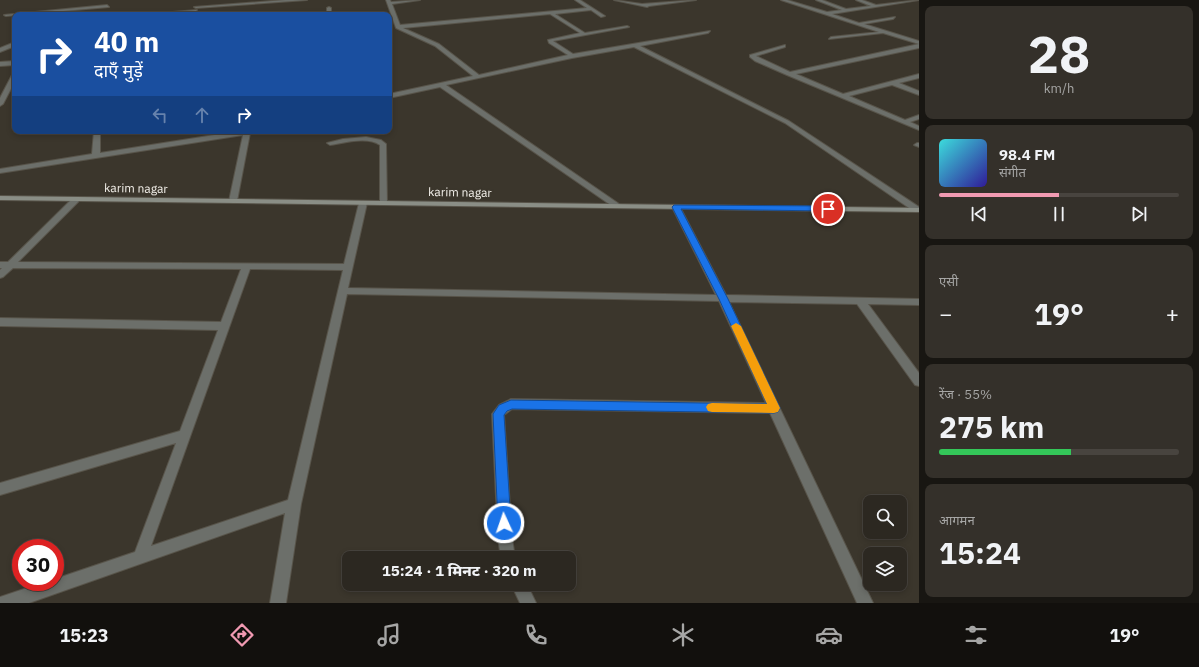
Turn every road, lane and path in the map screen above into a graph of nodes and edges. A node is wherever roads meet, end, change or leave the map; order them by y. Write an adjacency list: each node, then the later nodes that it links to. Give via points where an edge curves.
1 (108, 0): 21 (street, via 107,8)
2 (198, 0): 20 (street)
3 (305, 0): 20 (street)
4 (418, 0): 12 (street)
5 (577, 0): 17 (street)
6 (616, 0): 13 (street)
7 (694, 0): 13 (street)
8 (783, 0): 25 (street)
9 (818, 0): 19 (street)
10 (858, 0): 14 (street)
11 (918, 0): 14 (street)
12 (389, 1): 33 (street)
13 (642, 5): 18 (street)
14 (876, 6): 19 (street)
15 (329, 8): 24 (street)
16 (153, 9): 22 (street)
17 (592, 9): 26 (street); 29 (street)
18 (665, 9)
19 (847, 10): 25 (street)
20 (194, 11): 23 (street)
21 (49, 12)
22 (151, 12)
23 (179, 12)
24 (329, 12)
25 (825, 13): 31 (street)
26 (552, 14): 33 (street); 37 (street)
27 (6, 15): 28 (street)
28 (12, 15)
29 (603, 16)
30 (893, 18): 31 (street)
31 (858, 23): 36 (street)
32 (392, 24): 33 (street)
33 (396, 25): 49 (street, via 442,48)
34 (627, 27): 37 (street)
35 (708, 32): 41 (street)
36 (886, 32): 38 (street); 39 (street)
37 (584, 34): 45 (street, via 550,40)
38 (831, 38)
39 (919, 43)
40 (12, 45): 44 (street)
41 (635, 45): 45 (street); 74 (street, via 788,122)
42 (783, 46): 48 (street, via 752,56)
43 (919, 46): 48 (street)
44 (0, 50)
45 (572, 56): 49 (street)
46 (0, 64): 47 (street)
47 (12, 64)
48 (789, 74): 56 (street)
49 (477, 76): 53 (street)
50 (919, 76): 52 (street)
51 (12, 81): 57 (street)
52 (893, 83): 54 (street); 56 (street)
53 (440, 84): 55 (street); 72 (street)
54 (919, 93)
55 (392, 95)
56 (843, 96): 59 (street)
57 (0, 104)
58 (919, 117): 59 (street)
59 (904, 122): 60 (street)
60 (919, 128)
61 (98, 134): 65 (street)
62 (232, 134): 65 (street)
63 (249, 134): 69 (street)
64 (330, 142): 71 (street, via 372,139 381,141)
65 (96, 156): 66 (street)
66 (0, 171)
67 (0, 198): 68 (street, karim nagar)
68 (77, 199): 69 (street, karim nagar); 76 (street)
69 (233, 201): 70 (street, karim nagar)
70 (363, 203): 71 (street, karim nagar); 78 (street)
71 (384, 203): 72 (street, karim nagar)
72 (618, 206): 73 (street, karim nagar)
73 (676, 207): 74 (street, karim nagar); 81 (street)
74 (919, 210)
75 (0, 265): 76 (street)
76 (10, 265): 77 (street); 79 (street)
77 (247, 266): 78 (street); 85 (street)
78 (349, 267): 80 (street)
79 (0, 275)
80 (343, 291): 81 (street); 90 (street)
81 (723, 299): 82 (street); 87 (street)
82 (860, 301): 83 (street); 86 (street)
83 (919, 302)
84 (0, 322): 85 (street)
85 (225, 326): 88 (street)
86 (919, 382)
87 (774, 408): 91 (street, via 511,404 503,408 498,414); 97 (street)
88 (185, 435): 89 (street); 92 (street)
89 (0, 489)
90 (294, 504): 92 (street); 95 (street)
91 (507, 551)
92 (140, 557): 94 (street)
93 (522, 591): 96 (street)
94 (6, 603)
95 (278, 603)
96 (528, 603)
97 (865, 603)

